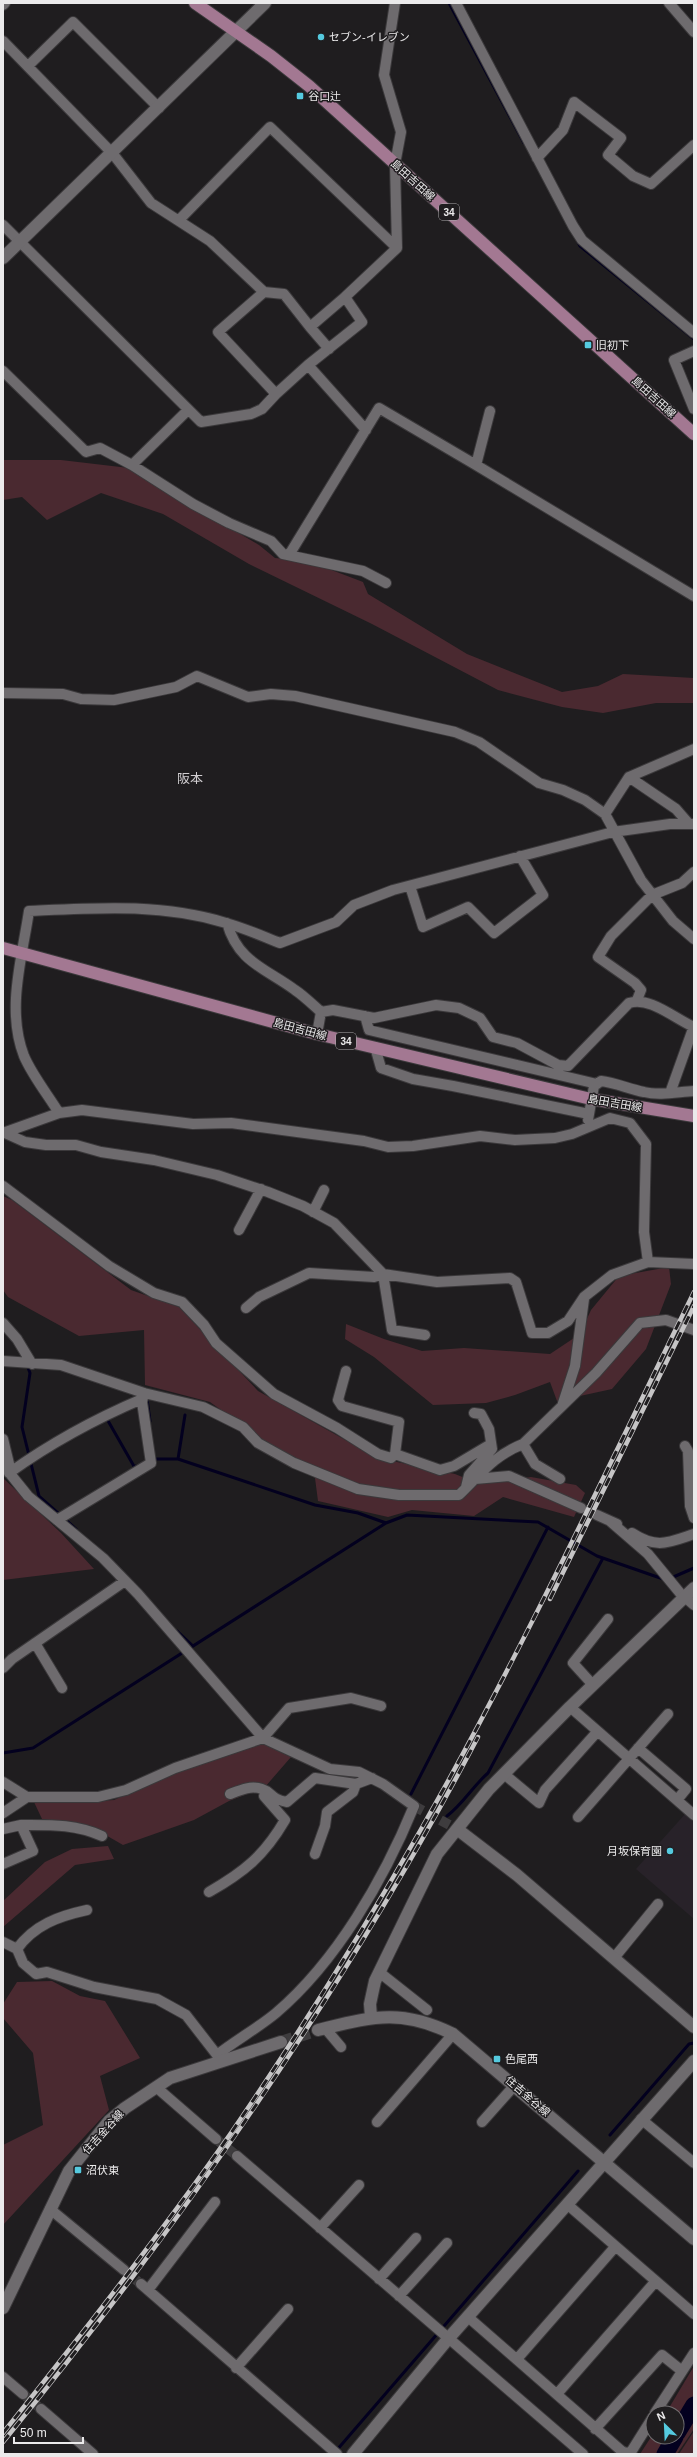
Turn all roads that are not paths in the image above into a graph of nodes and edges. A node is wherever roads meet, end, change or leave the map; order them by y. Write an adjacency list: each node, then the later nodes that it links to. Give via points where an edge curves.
1 (195, 3): 6 (main road, 島田吉田線 / 34)
2 (265, 3): 6 (street)
3 (395, 3): 14 (street, via 384,75 401,132)
4 (456, 3): 13 (street)
5 (669, 3): 7 (street)
6 (236, 32): 10 (street); 14 (main road, 島田吉田線 / 34, via 309,86)
7 (694, 32)
8 (3, 41): 9 (street)
9 (28, 66): 10 (street, via 73,22); 12 (street)
10 (159, 108): 12 (street)
11 (694, 145): 13 (street, via 651,184 633,176 608,155 622,138 574,102 563,130)
12 (113, 154): 15 (street, via 151,203); 17 (street)
13 (538, 158): 23 (street, via 582,240)
14 (395, 164): 18 (street); 33 (main road, 島田吉田線 / 34)
15 (179, 220): 18 (street, via 270,127); 20 (street, via 210,241)
16 (3, 225): 17 (street)
17 (20, 242): 19 (street); 30 (street)
18 (397, 248): 21 (street)
19 (3, 258)
20 (264, 292): 22 (street, via 284,294); 28 (street, via 218,332)
21 (345, 297): 22 (street); 24 (street, via 362,322)
22 (310, 327): 24 (street)
23 (694, 333)
24 (329, 349): 26 (street)
25 (694, 351): 29 (street, via 674,360)
26 (308, 365): 28 (street); 32 (street)
27 (3, 371): 34 (street, via 86,452 100,448)
28 (276, 394): 30 (street, via 262,409 252,414 201,422)
29 (694, 409)
30 (188, 410): 34 (street)
31 (490, 411): 35 (street)
32 (366, 430): 35 (street, via 379,408); 36 (street)
33 (694, 434)
34 (132, 465): 36 (street, via 193,504 271,541 283,554)
35 (476, 465): 38 (street)
36 (289, 555): 37 (street, via 363,571)
37 (386, 583)
38 (694, 596)
39 (3, 693): 42 (street, via 63,694 81,699 114,700 176,687 197,676 248,697 271,694 294,696 455,732 479,742 539,783 585,800)
40 (694, 749): 41 (street)
41 (629, 777): 42 (street); 43 (street, via 676,808)
42 (605, 814): 44 (street)
43 (691, 824): 44 (street)
44 (613, 832): 45 (street); 48 (street)
45 (520, 856): 47 (street); 47 (street, via 543,895 494,934 468,907 423,927)
46 (694, 872): 48 (street, via 682,883)
47 (410, 886): 49 (street, via 354,905 336,922 280,943)
48 (652, 895): 50 (street, via 673,921); 53 (street, via 611,936 598,957 635,983 641,990)
49 (227, 923): 52 (street, via 164,910 108,907 29,911); 54 (street, via 231,939 253,964 295,990)
50 (694, 939)
51 (3, 948): 52 (main road, 島田吉田線 / 34)
52 (22, 953): 57 (main road, 島田吉田線 / 34); 63 (street, via 15,1005 17,1030 24,1056)
53 (637, 1000): 55 (street, via 629,1003 568,1066 558,1065 517,1043 493,1037 480,1018 460,1008 436,1005 374,1018); 56 (street)
54 (321, 1012): 55 (street, via 333,1010); 57 (street)
55 (365, 1016): 59 (street, via 369,1030)
56 (694, 1026): 61 (street)
57 (317, 1034): 58 (main road, 島田吉田線 / 34)
58 (375, 1047): 62 (main road, 島田吉田線 / 34); 64 (street, via 381,1068 413,1080)
59 (597, 1084): 61 (street, via 601,1081 644,1092); 62 (street, via 594,1086)
60 (694, 1091): 61 (street)
61 (670, 1093)
62 (591, 1099): 64 (street); 65 (main road, 島田吉田線 / 34)
63 (59, 1113): 66 (street, via 82,1110 193,1124 231,1123 388,1147 480,1136 515,1140 555,1138 572,1134); 67 (street)
64 (589, 1114): 66 (street)
65 (694, 1116)
66 (587, 1126): 73 (street, via 610,1118 630,1123 646,1144 644,1232)
67 (4, 1133): 69 (street, via 25,1142 76,1145 101,1152 154,1160 217,1175)
68 (3, 1186): 92 (street, via 109,1266 154,1293 182,1302 204,1325 216,1343 274,1394 337,1428 378,1454 391,1458)
69 (261, 1189): 71 (street); 72 (street)
70 (324, 1190): 71 (street)
71 (313, 1212): 75 (street, via 334,1223)
72 (239, 1230)
73 (648, 1262): 74 (street); 76 (street, via 612,1275)
74 (691, 1264)
75 (384, 1274): 76 (street, via 437,1282 510,1278 516,1282 532,1333 548,1332 568,1321); 77 (street, via 374,1277 309,1273 259,1297); 80 (street, via 392,1330)
76 (584, 1297): 86 (street, via 575,1366)
77 (246, 1308)
78 (3, 1322): 82 (street, via 17,1339)
79 (694, 1330): 86 (street, via 666,1320 640,1323 596,1373)
80 (425, 1335)
81 (3, 1361): 82 (street)
82 (24, 1363): 83 (street); 85 (street, via 61,1365)
83 (3, 1367)
84 (346, 1371): 92 (street, via 338,1400 342,1406 399,1422)
85 (143, 1396): 93 (street); 96 (street, via 203,1407 243,1428 258,1443 294,1463 358,1489 398,1495 459,1496); 101 (street, via 150,1458)
86 (562, 1405): 90 (street)
87 (474, 1413): 89 (street, via 481,1414 489,1429)
88 (3, 1439): 93 (street)
89 (491, 1444): 92 (street, via 454,1466 440,1470); 96 (street, via 492,1449 469,1475)
90 (523, 1444): 94 (street, via 507,1450 490,1462); 95 (street, via 535,1464)
91 (685, 1446): 97 (street, via 688,1451)
92 (395, 1454)
93 (8, 1470): 101 (street, via 28,1496)
94 (475, 1479): 96 (street); 98 (street, via 509,1476)
95 (560, 1479)
96 (465, 1489)
97 (692, 1493): 100 (street)
98 (581, 1508)
99 (597, 1515): 102 (street)
100 (694, 1518)
101 (58, 1520): 104 (street, via 103,1558)
102 (611, 1522): 103 (street, via 647,1542 658,1544); 106 (street, via 648,1554)
103 (694, 1534)
104 (125, 1581): 108 (street); 116 (street)
105 (694, 1588): 106 (street)
106 (690, 1602): 110 (street)
107 (608, 1619): 110 (street, via 573,1664)
108 (35, 1643): 109 (street); 111 (street)
109 (3, 1668)
110 (593, 1685): 113 (street)
111 (62, 1688)
112 (380, 1706): 116 (street, via 351,1698 289,1708)
113 (570, 1707): 115 (street); 119 (street)
114 (668, 1714): 117 (street)
115 (597, 1732): 118 (street); 119 (street, via 545,1790 538,1803)
116 (263, 1738): 120 (street, via 330,1769 359,1772); 125 (street, via 175,1768 126,1790 98,1797)
117 (638, 1748): 118 (street); 126 (street, via 686,1789)
118 (629, 1759): 126 (street); 129 (street)
119 (504, 1774): 132 (street)
120 (372, 1778): 122 (street); 150 (street, via 414,1806 379,1877 351,1925 309,1980 276,2013 237,2038)
121 (3, 1782): 125 (street)
122 (356, 1784): 123 (street, via 315,1778 287,1802 276,1800 262,1789); 134 (street, via 353,1792 327,1812)
123 (258, 1789): 124 (street, via 249,1787); 136 (street, via 285,1820 273,1840 240,1874)
124 (230, 1794)
125 (27, 1797): 127 (street)
126 (677, 1800): 128 (street)
127 (3, 1813)
128 (694, 1815)
129 (578, 1817)
130 (21, 1825): 131 (street); 133 (street, via 57,1824 77,1827); 135 (street, via 32,1851)
131 (3, 1829)
132 (457, 1829): 141 (street, via 518,1875); 142 (street, via 438,1854)
133 (102, 1836)
134 (315, 1854)
135 (3, 1864)
136 (209, 1892)
137 (658, 1904): 141 (street)
138 (87, 1910): 140 (street, via 50,1920 27,1934)
139 (3, 1942): 140 (street)
140 (17, 1949): 150 (street, via 23,1963 36,1974 47,1972 94,1987 158,2000 186,2016)
141 (614, 1958): 145 (street)
142 (380, 1972): 143 (street); 144 (street, via 372,1991)
143 (427, 2010)
144 (371, 2017): 146 (street, 住吉金谷線); 147 (street, 住吉金谷線, via 416,2019)
145 (694, 2027)
146 (322, 2029): 149 (street)
147 (453, 2034): 152 (street, 住吉金谷線); 155 (street)
148 (281, 2042): 150 (street, 住吉金谷線)
149 (341, 2047)
150 (218, 2058): 153 (street, 住吉金谷線)
151 (694, 2061): 154 (street)
152 (515, 2085): 156 (street); 160 (street, 住吉金谷線)
153 (156, 2087): 157 (street); 164 (street, 住吉金谷線, via 125,2108 91,2142 69,2171)
154 (641, 2119): 159 (street); 160 (street)
155 (377, 2122)
156 (482, 2122)
157 (216, 2139)
158 (237, 2156): 165 (street)
159 (693, 2161)
160 (605, 2163): 163 (street); 167 (street, 住吉金谷線)
161 (359, 2185): 165 (street)
162 (215, 2202): 181 (street, via 144,2287)
163 (568, 2205): 169 (street); 177 (street)
164 (50, 2209): 170 (street); 174 (street, 住吉金谷線)
165 (320, 2228): 171 (street)
166 (416, 2238): 171 (street)
167 (694, 2239)
168 (447, 2243): 173 (street)
169 (615, 2247): 172 (street); 180 (street)
170 (124, 2270)
171 (379, 2279): 173 (street)
172 (655, 2282): 176 (street); 185 (street)
173 (399, 2296): 178 (street)
174 (3, 2308)
175 (288, 2309): 181 (street)
176 (694, 2314)
177 (468, 2317): 178 (street); 180 (street)
178 (443, 2334): 192 (street); 193 (street)
179 (694, 2353): 182 (street)
180 (517, 2359): 185 (street)
181 (236, 2368): 190 (street)
182 (682, 2371): 186 (street); 188 (street, via 662,2355)
183 (3, 2377): 184 (street)
184 (23, 2394)
185 (557, 2394): 188 (street)
186 (660, 2405)
187 (41, 2409): 191 (street)
188 (596, 2430): 189 (street, via 624,2453 631,2452)
189 (645, 2430)
190 (335, 2452)
191 (93, 2454)
192 (353, 2454)
193 (583, 2454)

